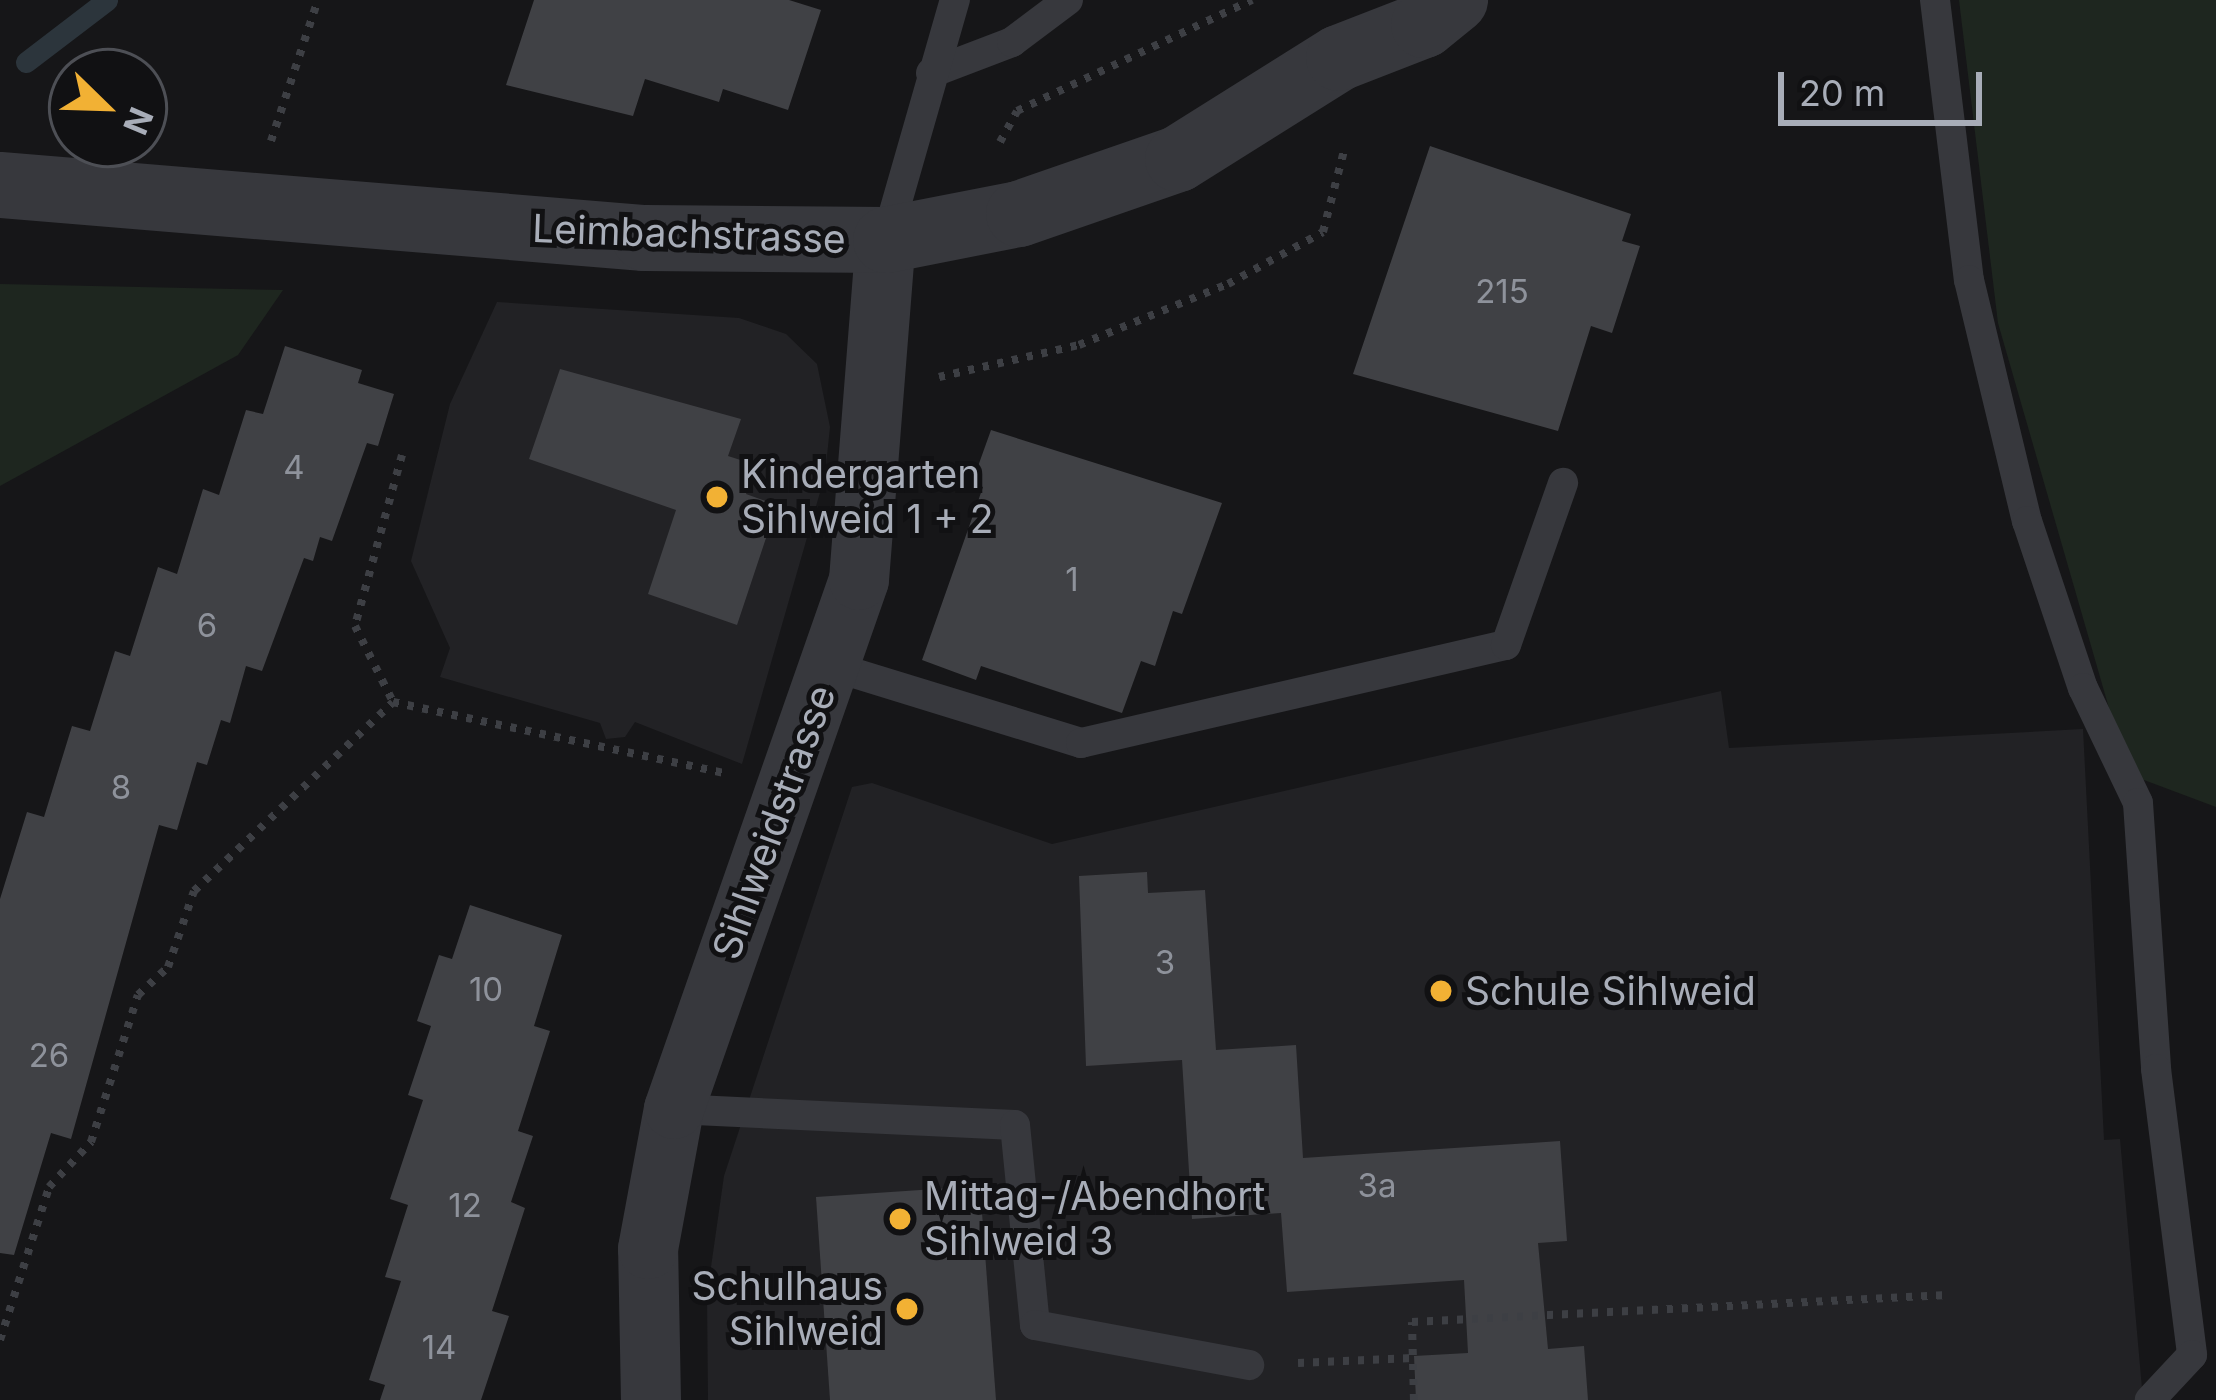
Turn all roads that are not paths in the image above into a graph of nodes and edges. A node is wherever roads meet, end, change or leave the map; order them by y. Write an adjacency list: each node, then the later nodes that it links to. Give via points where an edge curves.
1 (955, 0): 7 (lane)
2 (1068, 0): 7 (lane, via 1012,42)
3 (1379, 0): 6 (street, Leimbachstrasse)
4 (1455, 0): 6 (street, Leimbachstrasse, via 1424,25)
5 (1935, 0): 15 (lane, via 1970,280 2027,521 2083,688 2138,803 2156,1069 2192,1355)
6 (1339, 58): 9 (street, Leimbachstrasse, via 1178,159 1019,214)
7 (931, 74): 9 (lane)
8 (0, 184): 9 (street, Leimbachstrasse, via 645,238)
9 (886, 240): 11 (street, Sihlweidstrasse, via 859,580)
10 (1563, 483): 11 (lane, via 1506,645 1081,743)
11 (831, 666): 12 (street, Sihlweidstrasse)
12 (674, 1109): 13 (lane, via 1016,1125 1035,1325); 14 (street, Sihlweidstrasse, via 648,1249)
13 (1249, 1365)
14 (651, 1400)
15 (2150, 1400)

